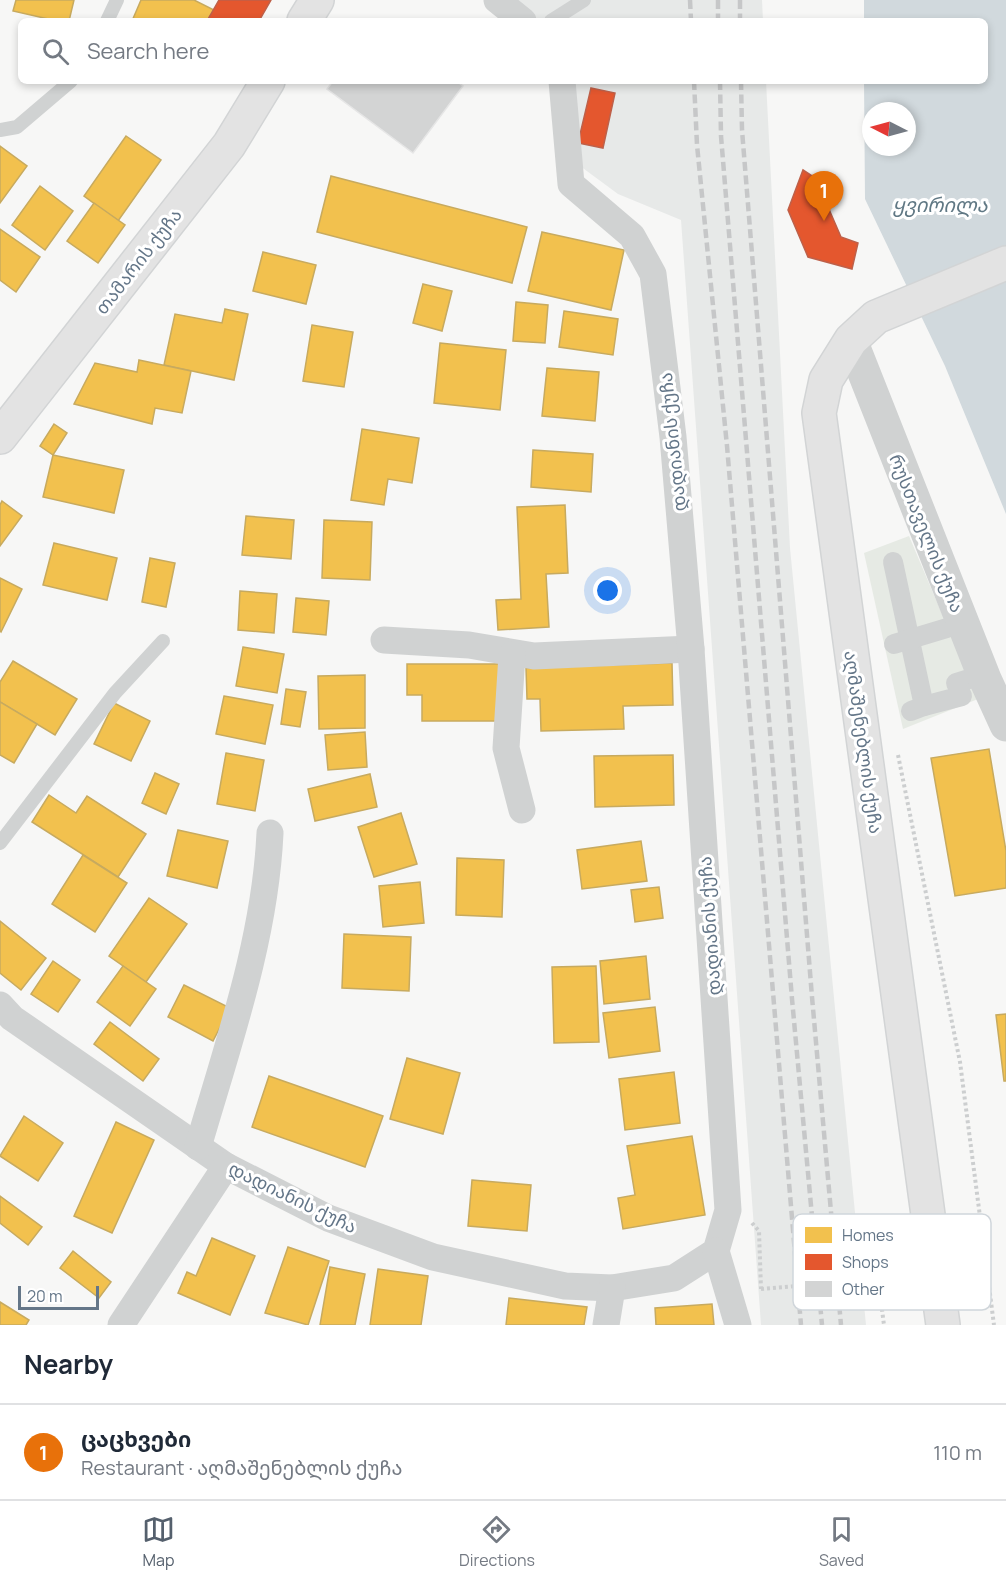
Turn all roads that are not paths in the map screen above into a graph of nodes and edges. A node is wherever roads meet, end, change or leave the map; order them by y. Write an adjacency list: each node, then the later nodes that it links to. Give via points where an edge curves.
1 (117, 0): 5 (lane)
2 (317, 0): 6 (main road)
3 (497, 0): 7 (street)
4 (584, 0): 8 (lane)
5 (108, 18)
6 (306, 18)
7 (519, 18)
8 (556, 18)
9 (67, 84): 12 (lane, via 17,127)
10 (266, 84): 15 (main road, თამარის ქუჩა, via 229,145)
11 (562, 84): 21 (street, დადიანის ქუჩა, via 571,184 632,236 653,274 673,437)
12 (0, 130)
13 (1006, 263): 14 (main road, აღმაშენებლის ქუჩა, via 876,317)
14 (851, 340): 24 (street, რუსთაველის ქუჩა); 31 (main road, აღმაშენებლის ქუჩა, via 826,380 819,413)
15 (0, 437)
16 (893, 562): 20 (street)
17 (947, 628): 20 (street)
18 (384, 640): 22 (street, via 469,645)
19 (163, 641): 27 (lane, via 115,693)
20 (903, 642): 23 (street, via 918,709 962,696 957,683)
21 (691, 649): 22 (street); 32 (street, დადიანის ქუჩა, via 728,1210)
22 (513, 654): 25 (street, via 506,748)
23 (969, 679)
24 (1006, 725)
25 (522, 810)
26 (270, 833): 29 (street, via 268,883 245,986)
27 (0, 843)
28 (0, 1005): 29 (street, დადიანის ქუჩა, via 12,1018)
29 (198, 1147): 30 (street, დადიანის ქუჩა)
30 (226, 1166): 33 (street, დადიანის ქუჩა, via 328,1218 433,1257 565,1286); 35 (street)
31 (928, 1214)
32 (716, 1251): 33 (street, დადიანის ქუჩა, via 674,1278); 37 (street)
33 (612, 1288): 36 (street)
34 (941, 1310): 38 (main road, აღმაშენებლის ქუჩა)
35 (121, 1325)
36 (606, 1325)
37 (738, 1325)
38 (943, 1325)

